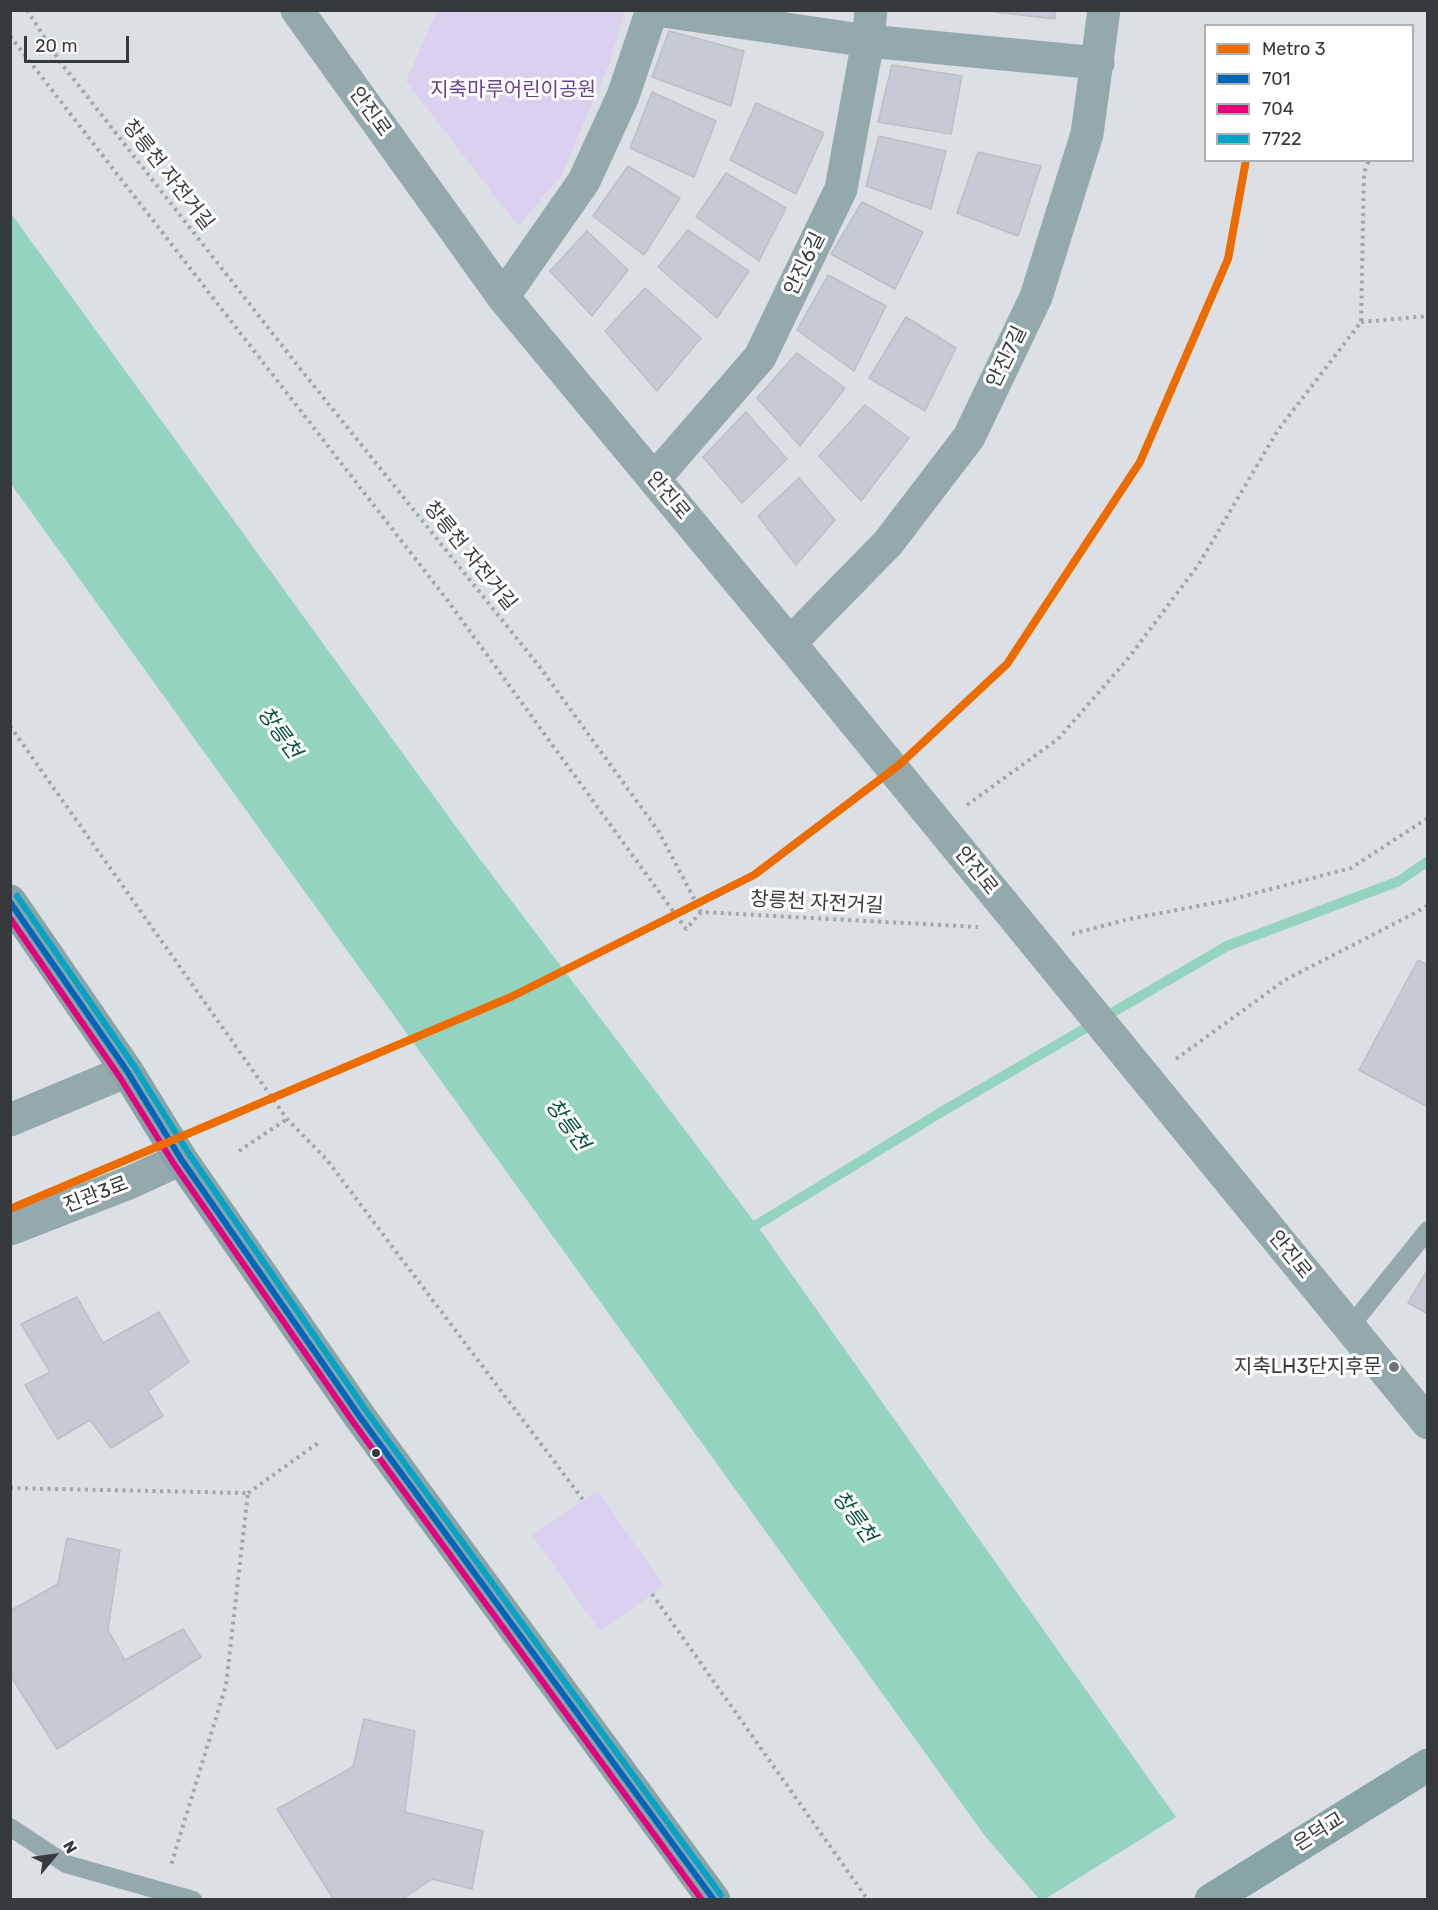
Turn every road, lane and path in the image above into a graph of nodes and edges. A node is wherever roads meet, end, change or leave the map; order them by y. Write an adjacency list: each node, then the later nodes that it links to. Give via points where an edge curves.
1 (27, 10): 21 (path, 창릉천 자전거길, via 61,63 539,666 660,832)
2 (297, 10): 11 (street, 안진로)
3 (654, 10): 5 (street); 11 (street, via 623,96 584,181)
4 (1104, 10): 9 (street, 안진7길)
5 (870, 26): 9 (street); 14 (street, 안진6길, via 841,189 760,357)
6 (1415, 27): 7 (path)
7 (1414, 30)
8 (10, 36): 21 (path, via 445,597 686,929)
9 (1098, 63): 15 (street, 안진7길, via 1088,134 1036,297 969,437 888,543)
10 (1368, 162): 13 (path, via 1364,173)
11 (503, 297): 14 (street, 안진로)
12 (1428, 316): 13 (path)
13 (1360, 322): 17 (path, via 1278,430 1199,564 1127,660 1058,739)
14 (654, 479): 15 (street, 안진로)
15 (790, 643): 32 (street, 안진로)
16 (10, 726): 26 (path)
17 (962, 809)
18 (1428, 818): 23 (path, via 1351,868 1225,901)
19 (10, 901): 25 (main road)
20 (1428, 905): 24 (path, via 1285,980)
21 (701, 912): 22 (path, 창릉천 자전거길)
22 (979, 927)
23 (1065, 935)
24 (1170, 1064)
25 (127, 1071): 27 (street); 29 (main road)
26 (287, 1119): 28 (path); 37 (path, via 327,1160)
27 (10, 1120)
28 (239, 1151)
29 (181, 1159): 30 (street, 진관3로); 43 (main road, via 360,1417)
30 (10, 1229)
31 (1428, 1230): 32 (lane)
32 (1349, 1328): 33 (street, 안진로)
33 (1428, 1423)
34 (318, 1443): 36 (path)
35 (10, 1488): 36 (path)
36 (248, 1493): 41 (path, via 226,1685)
37 (584, 1501)
38 (652, 1594): 44 (path)
39 (1428, 1766): 45 (main road, 은덕교)
40 (10, 1827): 41 (lane, via 66,1864)
41 (163, 1891): 42 (lane)
42 (193, 1899)
43 (714, 1899)
44 (868, 1899)
45 (1211, 1899)

